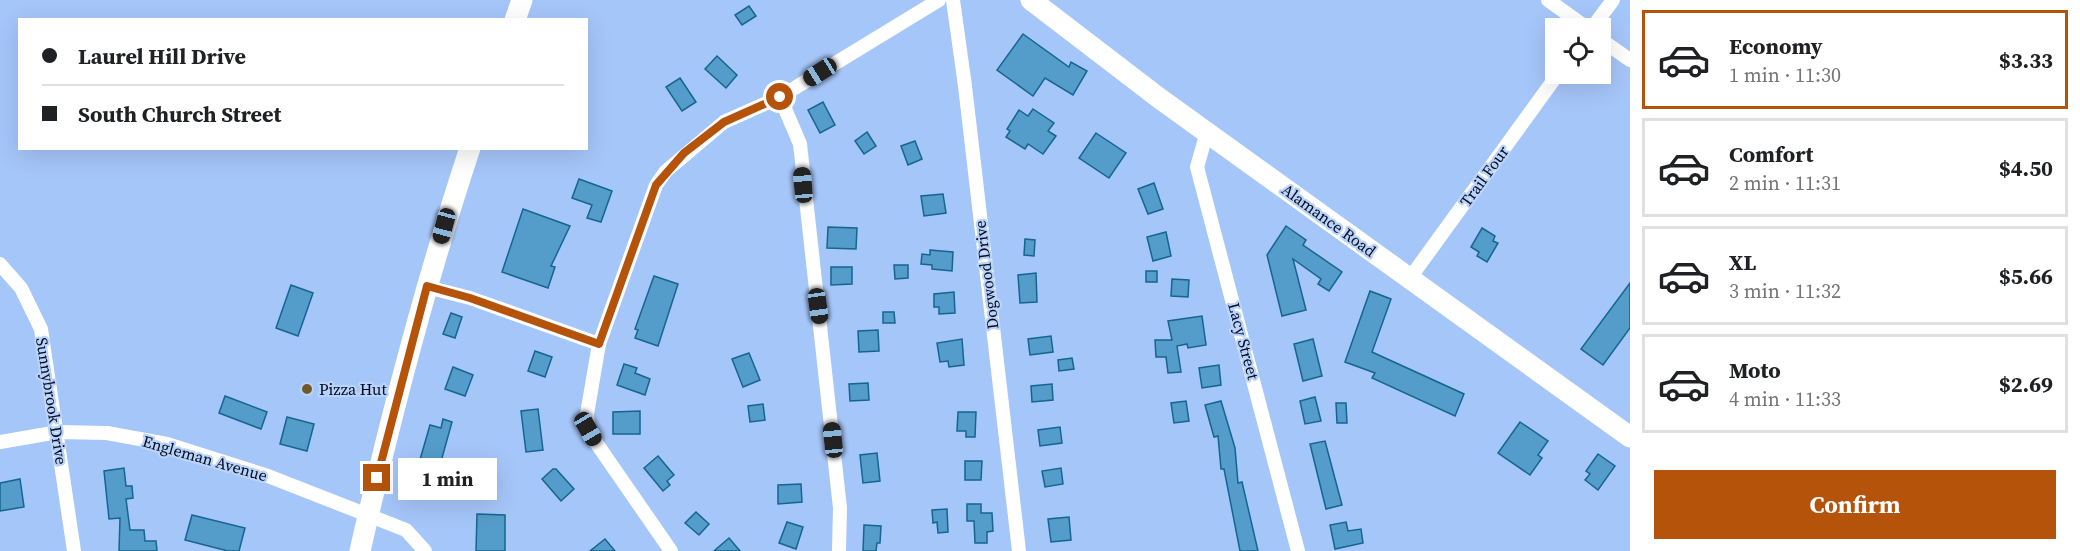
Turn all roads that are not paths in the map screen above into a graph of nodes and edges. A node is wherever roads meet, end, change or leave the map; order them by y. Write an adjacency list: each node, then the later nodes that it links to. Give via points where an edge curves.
1 (522, 0): 7 (main road)
2 (939, 0): 13 (street)
3 (953, 0): 29 (street, Dogwood Drive)
4 (1031, 0): 14 (main road, Alamance Road)
5 (1548, 0): 8 (street)
6 (1613, 0): 9 (street)
7 (515, 18)
8 (1573, 18)
9 (1600, 18)
10 (1611, 47): 11 (street)
11 (1630, 60)
12 (1551, 84): 17 (street, Trail Four)
13 (780, 97): 19 (street, via 724,122 684,153 661,178); 28 (street, via 800,144 840,508)
14 (1207, 132): 17 (main road, Alamance Road); 30 (street, Lacy Street, via 1197,167)
15 (469, 150): 18 (main road)
16 (0, 264): 20 (street, Sunnybrook Drive, via 21,288 41,329)
17 (1410, 278): 21 (main road, Alamance Road)
18 (427, 286): 19 (street); 23 (main road)
19 (599, 344): 27 (street, via 588,429)
20 (58, 432): 22 (street, Engleman Avenue); 23 (street, Engleman Avenue, via 107,433 167,444); 24 (street, Sunnybrook Drive)
21 (1630, 437)
22 (0, 442)
23 (368, 514): 25 (main road); 26 (street, Engleman Avenue, via 406,530)
24 (74, 551)
25 (360, 551)
26 (425, 551)
27 (671, 551)
28 (839, 551)
29 (1019, 551)
30 (1298, 551)

